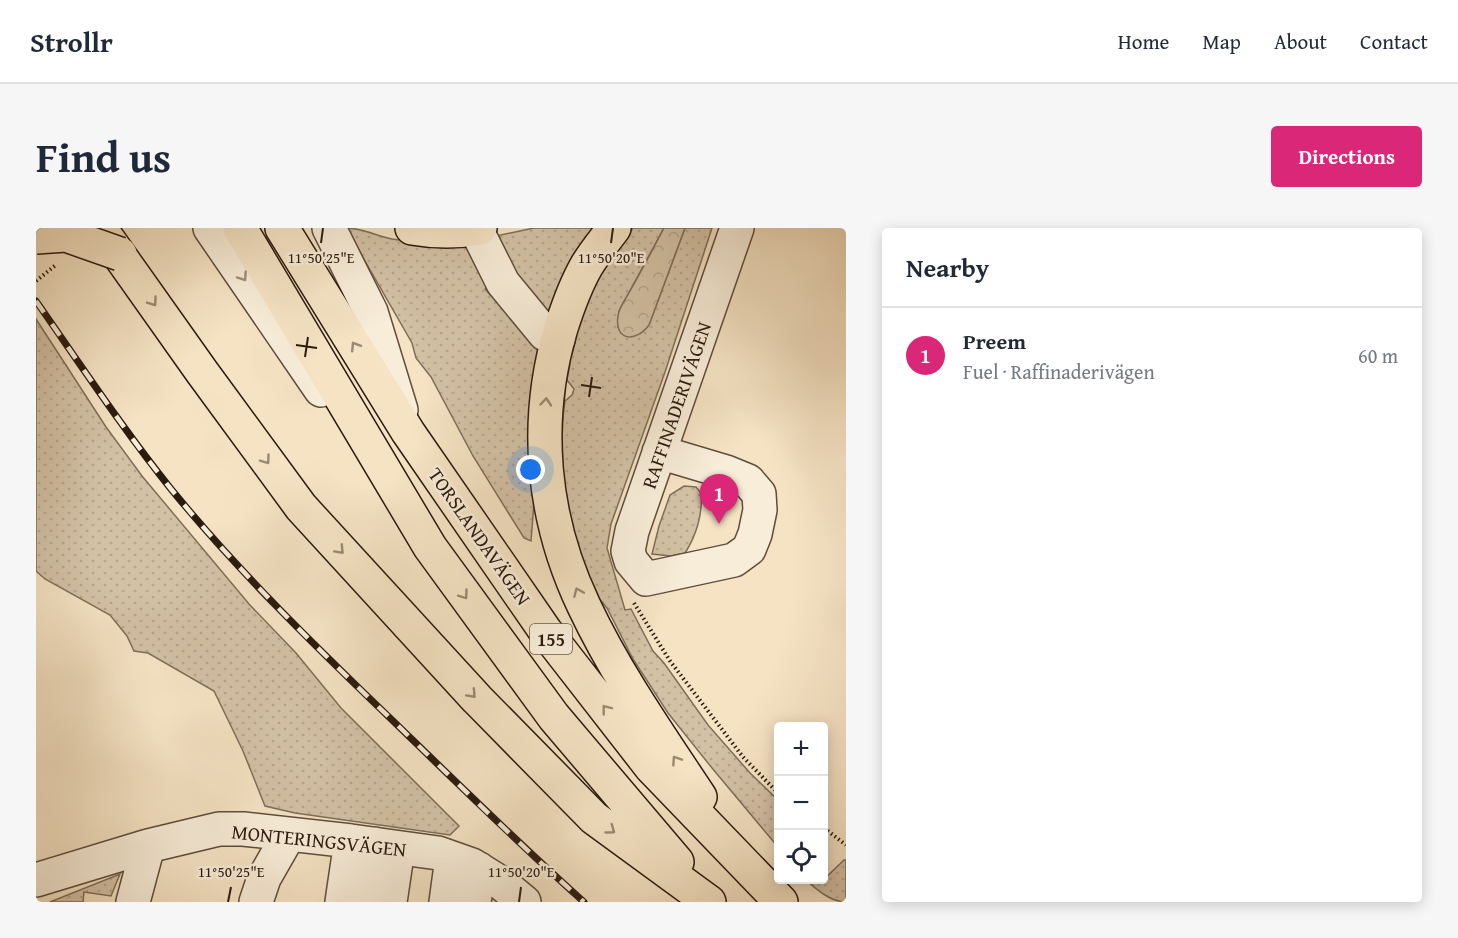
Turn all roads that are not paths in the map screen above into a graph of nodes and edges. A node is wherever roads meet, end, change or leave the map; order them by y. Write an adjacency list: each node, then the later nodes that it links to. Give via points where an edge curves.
1 (100, 228): 11 (main road)
2 (210, 228): 15 (street, one-way to 15)
3 (240, 228): 15 (main road, 155)
4 (282, 228): 13 (main road, TORSLANDAVÄGEN / 155, one-way to 4)
5 (329, 228): 13 (street, via 371,312)
6 (412, 228): 7 (main road)
7 (478, 228): 12 (street, via 503,283 545,334)
8 (614, 228): 12 (main road, via 587,265 568,304)
9 (737, 228): 14 (street, RAFFINADERIVÄGEN)
10 (36, 237): 11 (main road, bridge, via 66,236)
11 (120, 254): 30 (main road, one-way to 30, via 301,507 477,699 594,818)
12 (558, 339): 19 (main road, one-way to 12, via 608,653 568,569 554,528 544,444 549,381)
13 (408, 432): 19 (main road, TORSLANDAVÄGEN / 155, one-way to 13, via 651,767 546,632)
14 (659, 452): 14 (street, RAFFINADERIVÄGEN, via 628,551 639,589 734,560 748,549 760,510 759,494 748,481)
15 (430, 547): 30 (main road, 155, one-way to 30, via 554,717)
16 (288, 836): 17 (street, MONTERINGSVÄGEN, via 219,829); 18 (street, MONTERINGSVÄGEN); 23 (street)
17 (148, 846): 20 (street, MONTERINGSVÄGEN); 22 (street)
18 (386, 846): 21 (street, MONTERINGSVÄGEN, via 438,853); 24 (street); 25 (street); 26 (street); 27 (street)
19 (748, 868): 31 (main road, TORSLANDAVÄGEN / 155)
20 (36, 880)
21 (492, 883): 28 (street); 29 (street)
22 (133, 902)
23 (255, 902)
24 (342, 902)
25 (367, 902)
26 (390, 902)
27 (412, 902)
28 (446, 902)
29 (474, 902)
30 (710, 902)
31 (781, 902)

